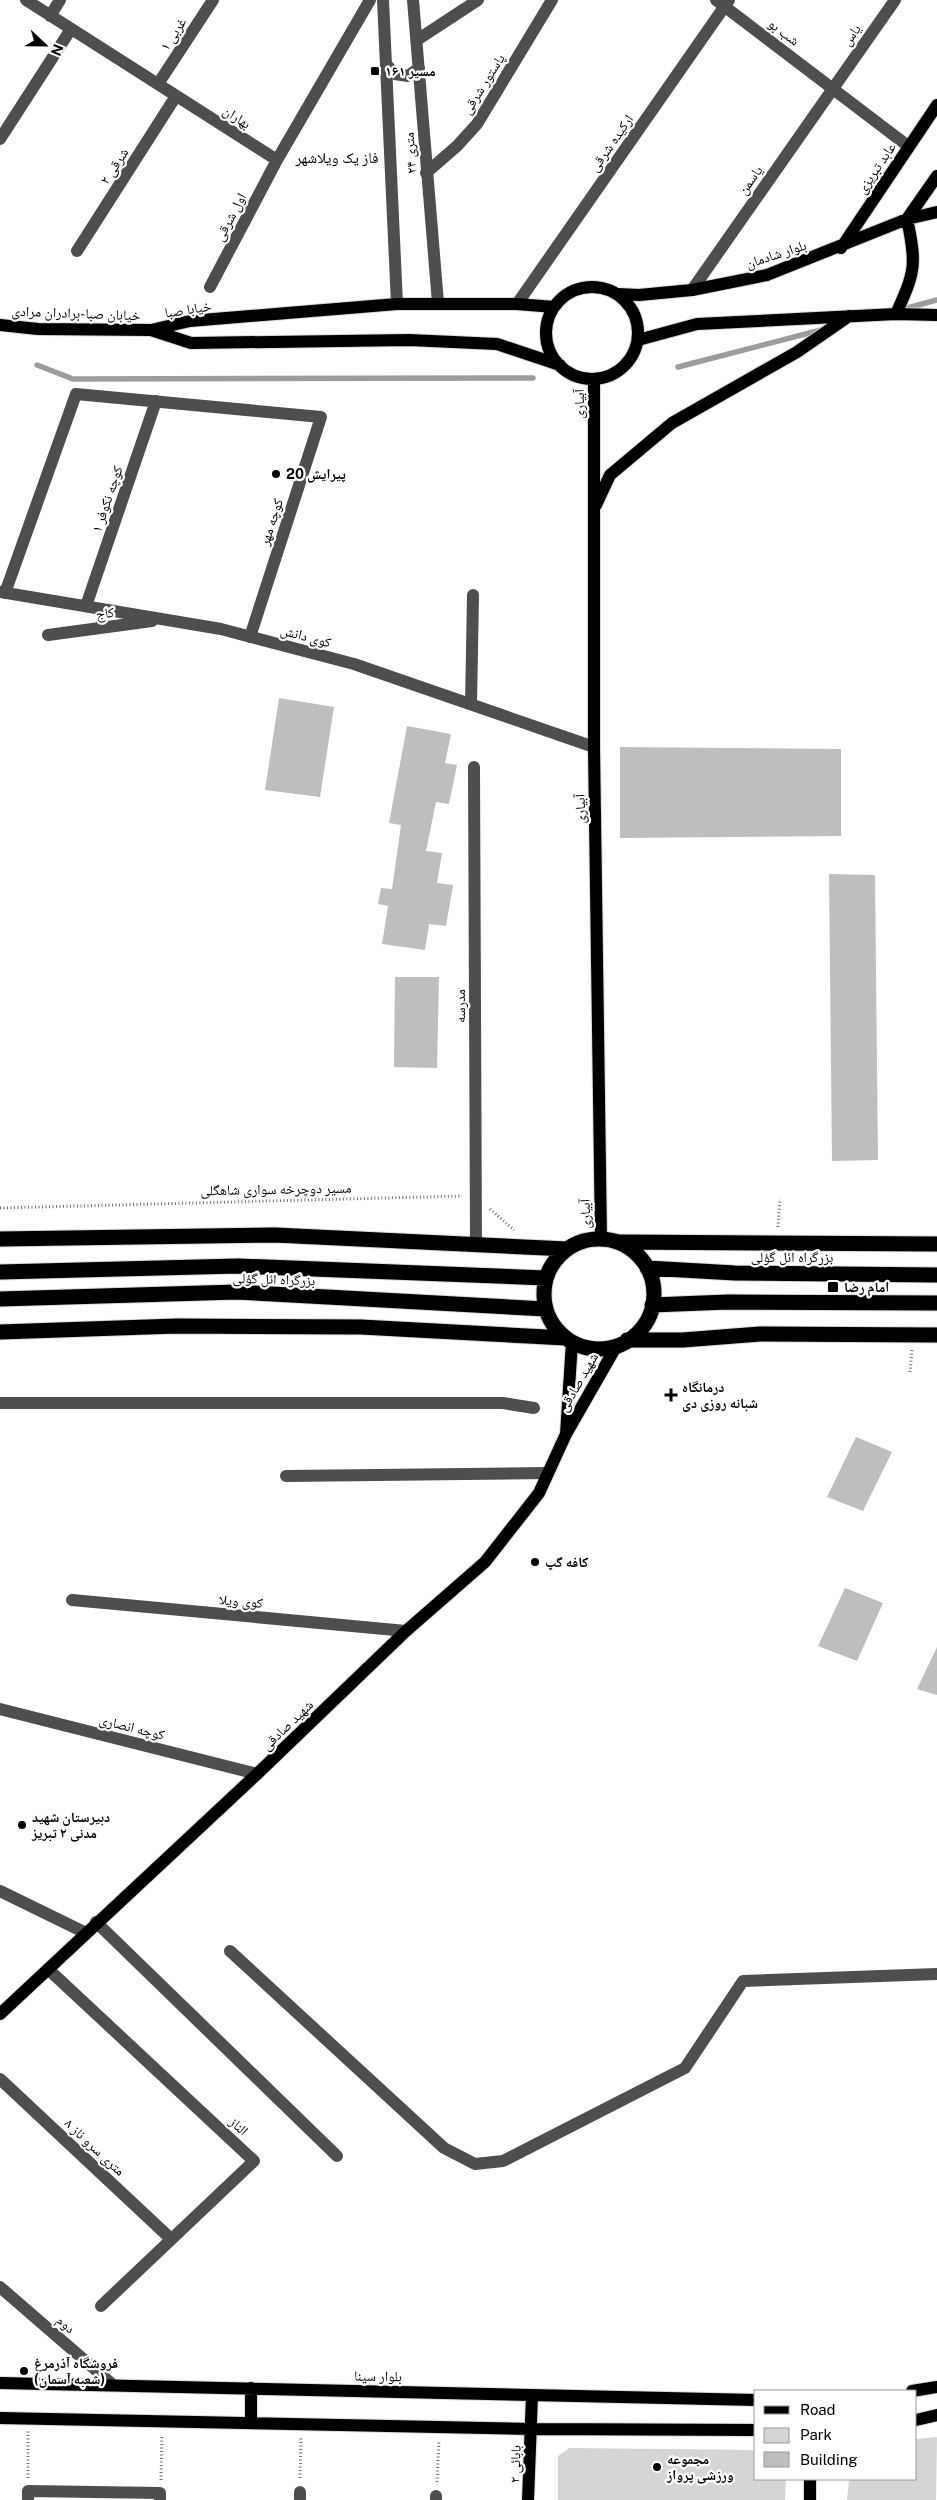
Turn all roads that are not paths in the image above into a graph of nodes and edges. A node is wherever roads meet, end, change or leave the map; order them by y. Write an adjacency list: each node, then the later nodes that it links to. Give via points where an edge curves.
1 (26, 0): 11 (street, بهاران)
2 (60, 0): 11 (street)
3 (213, 0): 16 (street, ۱ غربی)
4 (370, 0): 22 (street)
5 (383, 0): 14 (street, ۲۴ متری)
6 (413, 0): 13 (street, ۲۴ متری)
7 (478, 0): 13 (street)
8 (552, 0): 23 (street, پاستور شرقی, via 477,124)
9 (895, 0): 17 (street, یاس)
10 (724, 2): 17 (street, شب بو); 34 (street, ارکیده شرقی)
11 (50, 16): 12 (street, بهاران)
12 (71, 29): 16 (street, بهاران); 20 (street)
13 (416, 40): 15 (street, ۲۴ متری)
14 (386, 64): 15 (street, via 395,74 408,76); 33 (street, ۲۴ متری)
15 (419, 68): 23 (street, ۲۴ متری)
16 (158, 84): 18 (street, بهاران)
17 (833, 88): 21 (street, شب بو); 30 (street, یاسمن)
18 (176, 96): 22 (street, بهاران); 28 (street, ۲ شرقی)
19 (937, 105): 21 (main road, عابد تبریزی)
20 (0, 139)
21 (908, 146): 27 (main road, عابد تبریزی)
22 (277, 160): 29 (street, اول شرقی)
23 (426, 173): 32 (street, ۲۴ متری)
24 (937, 176): 26 (main road)
25 (937, 212): 26 (main road, بلوار شادمان)
26 (907, 220): 27 (main road, بلوار شادمان); 36 (main road, via 914,268)
27 (841, 248): 30 (main road, بلوار شادمان, via 767,275)
28 (77, 251)
29 (210, 287)
30 (692, 290): 31 (main road, بلوار شادمان)
31 (618, 294): 35 (main road, via 602,287 581,288 565,295); 41 (main road, via 635,314)
32 (438, 303): 33 (main road, خیابا صبا); 34 (main road, خیابا صبا)
33 (398, 304): 40 (main road, خیابا صبا, via 190,321)
34 (517, 304): 35 (main road, خیابا صبا)
35 (554, 307): 42 (main road, via 546,333 550,350)
36 (896, 314): 37 (main road); 38 (main road)
37 (937, 315)
38 (849, 316): 41 (main road, via 697,324); 45 (main road, via 796,352 672,424 610,476)
39 (0, 325): 40 (main road, خیابان صبا-برادران مرادی, via 38,329)
40 (151, 330): 42 (main road, خیابا صبا, via 191,343 410,340 496,344)
41 (638, 340): 43 (main road, via 626,365 610,375)
42 (560, 366): 43 (main road, via 575,375)
43 (594, 379): 45 (main road, آبیاری)
44 (156, 401): 46 (street, via 76,394); 48 (street, کوچه نکوفر ۱); 51 (street, کوچه مهر, via 321,417)
45 (594, 510): 53 (main road, آبیاری)
46 (3, 592): 48 (street, کوی دانش)
47 (473, 595): 52 (street)
48 (86, 606): 49 (street, کوی دانش)
49 (165, 620): 50 (street, کاج); 51 (street, کوی دانش)
50 (48, 635)
51 (250, 637): 52 (street, کوی دانش, via 354,664)
52 (471, 704): 53 (street, کوی دانش)
53 (594, 747): 56 (main road, آبیاری)
54 (474, 767): 58 (street, مدرسه)
55 (0, 1239): 58 (highway, via 275,1236)
56 (601, 1239): 57 (highway); 60 (highway, via 583,1241)
57 (618, 1242): 59 (highway); 61 (highway, via 630,1248)
58 (476, 1244): 60 (highway)
59 (937, 1244)
60 (567, 1249): 64 (highway, via 554,1262)
61 (647, 1268): 63 (highway, بزرگراه ائل گؤلی, via 735,1273); 67 (highway, via 653,1286)
62 (0, 1272): 64 (highway, بزرگراه ائل گؤلی, via 238,1266)
63 (937, 1275)
64 (546, 1278): 68 (highway)
65 (0, 1299): 68 (highway, بزرگراه ائل گؤلی, via 237,1292)
66 (937, 1303): 67 (highway)
67 (652, 1305): 72 (highway, via 639,1331)
68 (546, 1309): 71 (highway, via 550,1320)
69 (0, 1332): 71 (highway, via 177,1326 351,1327)
70 (937, 1334): 72 (highway, via 760,1334)
71 (569, 1340): 72 (highway, via 586,1347 602,1348); 75 (main road, شهید صادقی)
72 (622, 1343): 75 (main road, شهید صادقی)
73 (0, 1403): 74 (street, via 503,1403)
74 (534, 1408)
75 (566, 1434): 76 (main road, شهید صادقی)
76 (548, 1473): 77 (street); 79 (main road, شهید صادقی, via 539,1493 485,1562)
77 (286, 1476)
78 (72, 1600): 79 (street, کوی ویلا)
79 (406, 1631): 81 (main road, شهید صادقی)
80 (0, 1709): 81 (street, کوچه انصاری)
81 (258, 1774): 83 (main road, شهید صادقی)
82 (0, 1891): 84 (street)
83 (96, 1922): 84 (main road, شهید صادقی); 90 (street)
84 (86, 1934): 86 (main road, شهید صادقی)
85 (230, 1951): 87 (street, via 444,2148 475,2164 503,2161 685,2068 743,1981)
86 (48, 1969): 88 (main road, شهید صادقی); 91 (street, الناز, via 254,2161)
87 (937, 1974)
88 (0, 2014)
89 (0, 2079): 91 (street, ۸ متری سرو ناز)
90 (337, 2156)
91 (170, 2238): 93 (street, الناز)
92 (0, 2287): 95 (street, دوم)
93 (100, 2306)
94 (0, 2383): 95 (main road, بلوار سینا)
95 (112, 2384): 97 (main road, بلوار سینا)
96 (937, 2387): 98 (main road)
97 (251, 2388): 99 (main road, بلوار سینا); 104 (main road)
98 (917, 2390)
99 (532, 2395): 100 (main road, بلوار سینا); 105 (main road, بابائی ۲)
100 (754, 2400)
101 (937, 2415): 103 (main road)
102 (0, 2418): 104 (main road)
103 (917, 2420)
104 (251, 2423): 105 (main road)
105 (531, 2429): 106 (main road); 110 (main road, بابائی ۲)
106 (754, 2430)
107 (810, 2480): 111 (main road)
108 (28, 2496): 109 (street)
109 (160, 2497)
110 (528, 2500)
111 (810, 2500)

